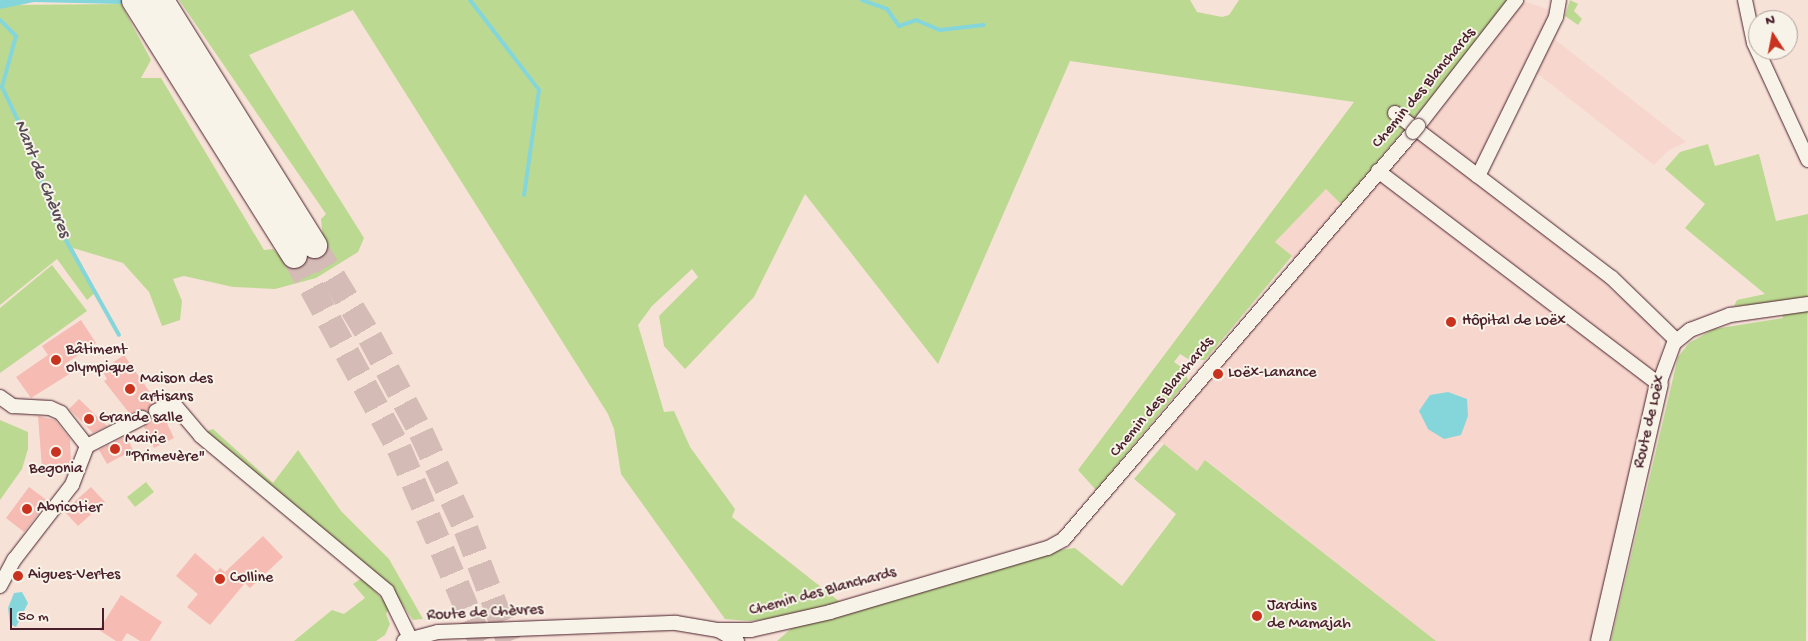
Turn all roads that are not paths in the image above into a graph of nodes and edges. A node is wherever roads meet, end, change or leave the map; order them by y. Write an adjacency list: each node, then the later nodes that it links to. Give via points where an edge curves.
1 (134, 0): 6 (highway)
2 (161, 0): 6 (highway)
3 (1516, 0): 9 (street, Chemin des Blanchards)
4 (1559, 0): 10 (street, via 1556,17)
5 (1745, 0): 8 (street, via 1754,43)
6 (177, 46): 11 (highway)
7 (1395, 113): 10 (street)
8 (1808, 160)
9 (1378, 171): 14 (street); 20 (street, Chemin des Blanchards, via 1064,539 1048,548)
10 (1478, 176): 13 (street, via 1612,278)
11 (304, 250)
12 (1808, 304): 13 (street, via 1730,315 1690,330)
13 (1676, 340): 14 (street, Route de Loëx)
14 (1659, 384): 25 (street, Route de Loëx)
15 (0, 397): 18 (street, via 13,406 50,408 61,413)
16 (156, 411): 22 (street, Route de Chèvres, via 173,403 200,436 387,591)
17 (142, 418): 18 (street)
18 (87, 446): 19 (street, via 72,484 14,560)
19 (0, 586)
20 (781, 624): 21 (street, Chemin des Blanchards, via 751,630); 24 (street, via 772,629)
21 (718, 630): 22 (street, Route de Chèvres, via 676,623 438,632); 23 (street, Route de Chèvres)
22 (407, 640)
23 (737, 641)
24 (765, 641)
25 (1600, 641)

